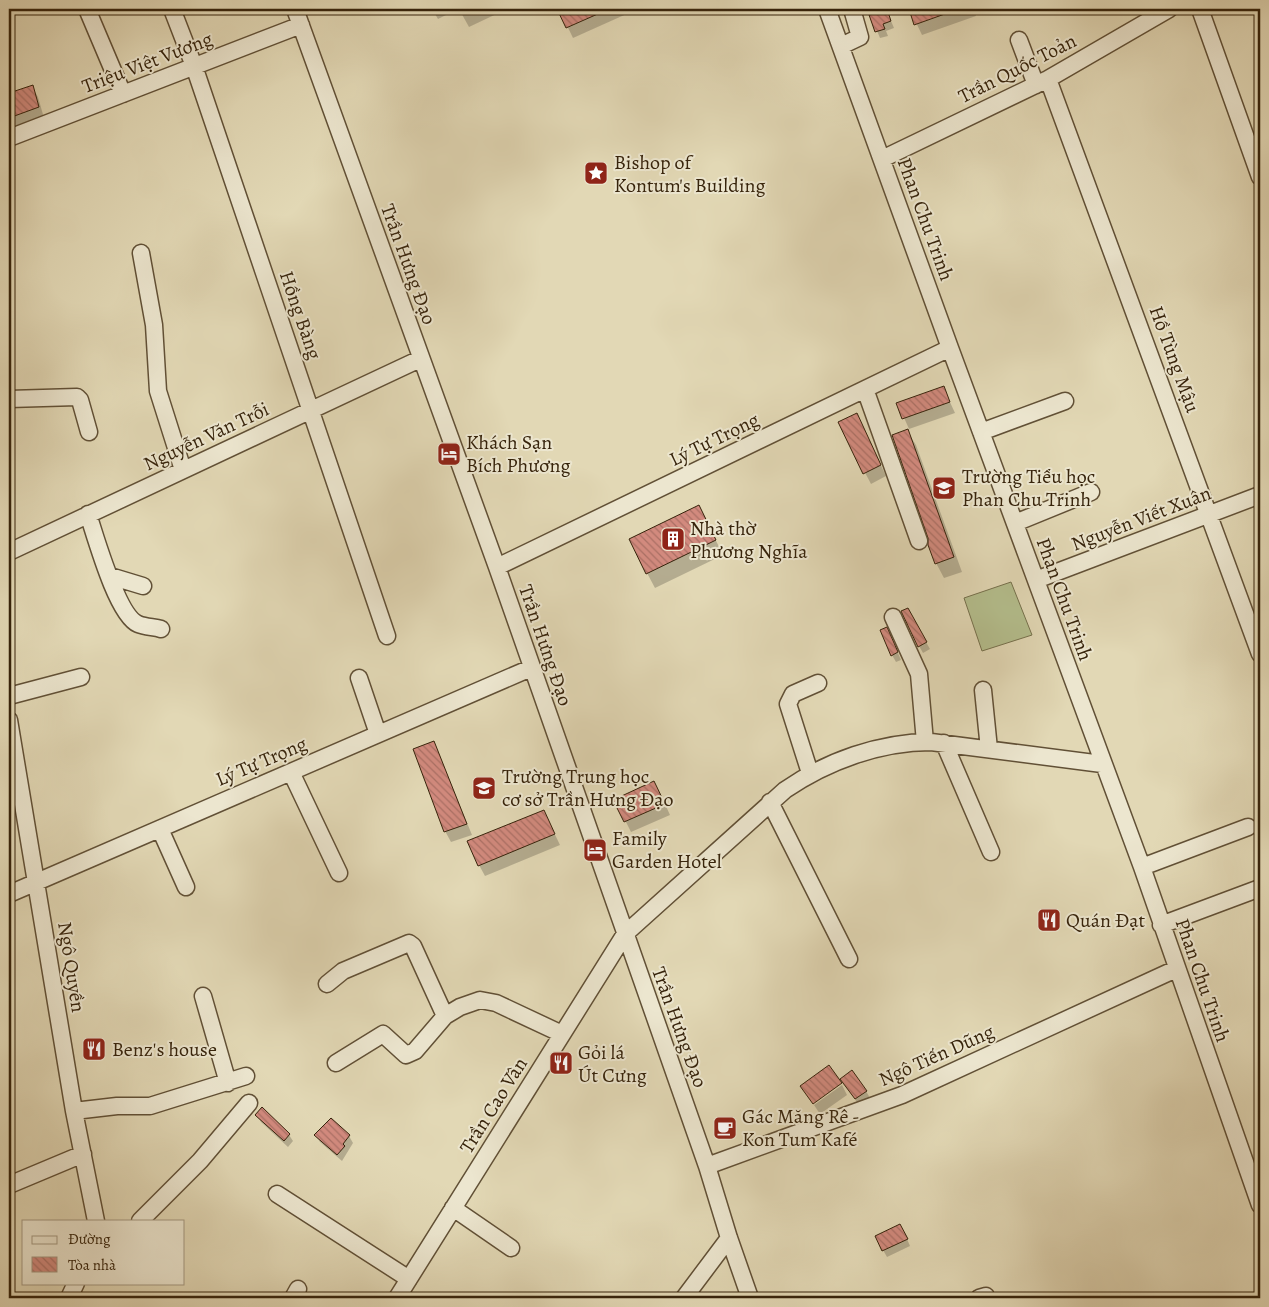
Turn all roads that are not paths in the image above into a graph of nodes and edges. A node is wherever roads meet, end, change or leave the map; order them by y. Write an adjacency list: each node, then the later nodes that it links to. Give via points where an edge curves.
1 (87, 9): 13 (street)
2 (172, 9): 11 (street, Hồng Bàng)
3 (295, 9): 8 (street, Trần Hưng Đạo)
4 (852, 9): 10 (street, via 860,37)
5 (1169, 9): 12 (street, Trần Quốc Toản)
6 (1200, 9): 16 (street)
7 (832, 10): 10 (street, Phan Chu Trinh)
8 (301, 25): 11 (street, Triệu Việt Vương); 19 (street, Trần Hưng Đạo)
9 (1019, 40): 12 (street, Hồ Tùng Mậu)
10 (841, 46): 15 (street, Phan Chu Trinh)
11 (194, 66): 13 (street, Triệu Việt Vương); 23 (street, Hồng Bàng)
12 (1042, 82): 15 (street, Trần Quốc Toản); 30 (street, Hồ Tùng Mậu)
13 (123, 94): 14 (street, Triệu Việt Vương)
14 (9, 138)
15 (882, 159): 18 (street, Phan Chu Trinh)
16 (1260, 177)
17 (141, 253): 26 (street, via 154,325 158,391)
18 (950, 348): 20 (street, Lý Tự Trọng); 25 (street, Phan Chu Trinh)
19 (420, 359): 23 (street, Nguyễn Văn Trỗi); 34 (street, Trần Hưng Đạo)
20 (866, 389): 32 (street); 34 (street, Lý Tự Trọng)
21 (9, 399): 24 (street, via 76,397 80,400)
22 (1065, 401): 25 (street)
23 (311, 410): 26 (street, Nguyễn Văn Trỗi); 40 (street, Hồng Bàng)
24 (89, 432)
25 (981, 432): 31 (street, Phan Chu Trinh)
26 (183, 470): 29 (street, Nguyễn Văn Trỗi)
27 (1092, 492): 31 (street)
28 (1260, 495): 30 (street, Nguyễn Viết Xuân)
29 (88, 514): 33 (street, Nguyễn Văn Trỗi); 35 (street)
30 (1210, 514): 36 (street, Nguyễn Viết Xuân); 41 (street, Hồ Tùng Mậu)
31 (1014, 523): 36 (street, Phan Chu Trinh)
32 (919, 541)
33 (9, 552)
34 (497, 567): 42 (street, Trần Hưng Đạo)
35 (110, 576): 37 (street); 39 (street, via 125,612 137,624)
36 (1036, 580): 53 (street, Phan Chu Trinh)
37 (143, 586)
38 (892, 617): 50 (street, via 918,674)
39 (161, 629)
40 (387, 636)
41 (1260, 654)
42 (531, 668): 49 (street, Lý Tự Trọng); 67 (street, Trần Hưng Đạo)
43 (81, 677): 47 (street)
44 (359, 678): 49 (street)
45 (818, 683): 55 (street, via 793,694 788,704)
46 (983, 690): 52 (street)
47 (9, 696)
48 (9, 720): 62 (street, Ngô Quyền)
49 (378, 734): 54 (street, Lý Tự Trọng)
50 (925, 742): 51 (street, Trần Cao Vân); 55 (street, Trần Cao Vân, via 889,746)
51 (944, 744): 52 (street, Trần Cao Vân); 59 (street)
52 (989, 749): 53 (street, Trần Cao Vân)
53 (1102, 764): 60 (street, Phan Chu Trinh)
54 (291, 772): 58 (street, Lý Tự Trọng); 61 (street)
55 (810, 773): 56 (street, Trần Cao Vân)
56 (770, 802): 67 (street, Trần Cao Vân); 68 (street)
57 (1248, 827): 60 (street)
58 (160, 828): 62 (street, Lý Tự Trọng); 63 (street)
59 (990, 852)
60 (1142, 867): 66 (street, Phan Chu Trinh)
61 (339, 873)
62 (36, 882): 65 (street, Lý Tự Trọng); 78 (street, Ngô Quyền)
63 (186, 887)
64 (1260, 888): 66 (street)
65 (9, 894)
66 (1161, 925): 69 (street, Phan Chu Trinh)
67 (624, 934): 73 (street, Trần Cao Vân); 80 (street, Trần Hưng Đạo)
68 (849, 959)
69 (1176, 968): 80 (street, Ngô Tiến Dũng, via 902,1095); 83 (street, Phan Chu Trinh)
70 (327, 984): 72 (street, via 343,971 409,943)
71 (203, 996): 76 (street)
72 (445, 1016): 73 (street, via 460,1007 488,1000); 74 (street, via 409,1054 406,1055 383,1034)
73 (562, 1034): 84 (street, Trần Cao Vân)
74 (336, 1063)
75 (246, 1076): 76 (street)
76 (228, 1083): 78 (street, via 150,1106)
77 (249, 1102): 86 (street, via 200,1161)
78 (74, 1111): 79 (street, Ngô Quyền)
79 (83, 1154): 81 (street); 85 (street, Ngô Quyền)
80 (707, 1166): 87 (street, Trần Hưng Đạo)
81 (9, 1185)
82 (277, 1194): 89 (street)
83 (1260, 1205)
84 (453, 1208): 88 (street); 89 (street, Trần Cao Vân)
85 (96, 1220)
86 (141, 1220)
87 (729, 1238): 93 (street); 94 (street, Trần Hưng Đạo)
88 (512, 1248)
89 (408, 1279): 92 (street, Trần Cao Vân)
90 (76, 1284): 91 (street)
91 (70, 1298)
92 (396, 1298)
93 (684, 1298)
94 (750, 1298)

